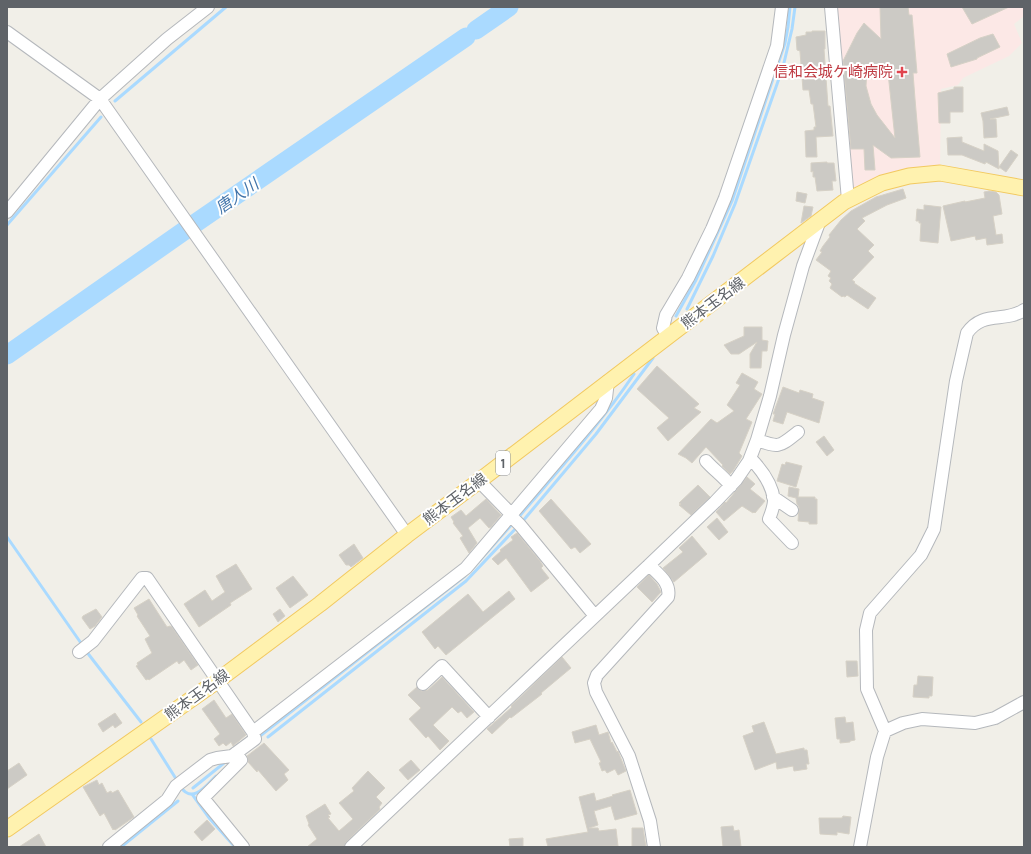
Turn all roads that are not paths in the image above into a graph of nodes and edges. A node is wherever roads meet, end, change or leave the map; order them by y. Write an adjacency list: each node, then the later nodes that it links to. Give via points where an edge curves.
1 (208, 7): 5 (street, via 167,38)
2 (782, 7): 11 (street, via 777,46 725,198 688,278 666,315 663,328)
3 (831, 7): 7 (street)
4 (7, 32): 5 (street)
5 (100, 99): 8 (street); 22 (street)
6 (1024, 189): 7 (main road, 熊本玉名線 / 1, via 940,173 909,176 882,183)
7 (848, 200): 9 (main road, 熊本玉名線 / 1)
8 (7, 212)
9 (820, 220): 11 (main road, 熊本玉名線 / 1); 14 (street, via 803,266)
10 (1024, 310): 31 (street, via 982,320 972,326 967,333 956,381 934,529 921,555 870,613 866,630 867,690)
11 (668, 336): 12 (main road, 熊本玉名線 / 1)
12 (608, 382): 17 (main road, 熊本玉名線 / 1); 21 (street, via 606,398 601,409)
13 (798, 432): 14 (street, via 781,445 773,446)
14 (757, 440): 15 (street)
15 (750, 458): 18 (street); 19 (street, via 760,468 770,485)
16 (706, 461): 18 (street)
17 (479, 481): 21 (street); 22 (main road, 熊本玉名線 / 1)
18 (731, 486): 24 (street)
19 (773, 497): 20 (street); 23 (street, via 769,519)
20 (792, 510)
21 (514, 519): 25 (street); 32 (street, via 466,568)
22 (407, 534): 27 (main road, 熊本玉名線 / 1, via 320,604)
23 (792, 542)
24 (649, 565): 25 (street); 38 (street, via 667,584 668,597 597,675 594,683 596,692 629,756 650,821)
25 (595, 616): 30 (street)
26 (83, 649): 27 (street, via 142,578 147,578)
27 (217, 681): 32 (street); 34 (main road, 熊本玉名線 / 1)
28 (423, 684): 30 (street, via 442,666)
29 (1024, 702): 31 (street, via 996,718 975,723 922,719 903,723)
30 (488, 717): 37 (street)
31 (885, 731): 39 (street, via 877,757)
32 (253, 732): 33 (street, via 255,739)
33 (236, 753): 35 (street, via 210,760 179,783 167,800); 36 (street, via 241,760 203,798)
34 (7, 829)
35 (109, 847)
36 (243, 847)
37 (351, 847)
38 (654, 847)
39 (860, 847)

